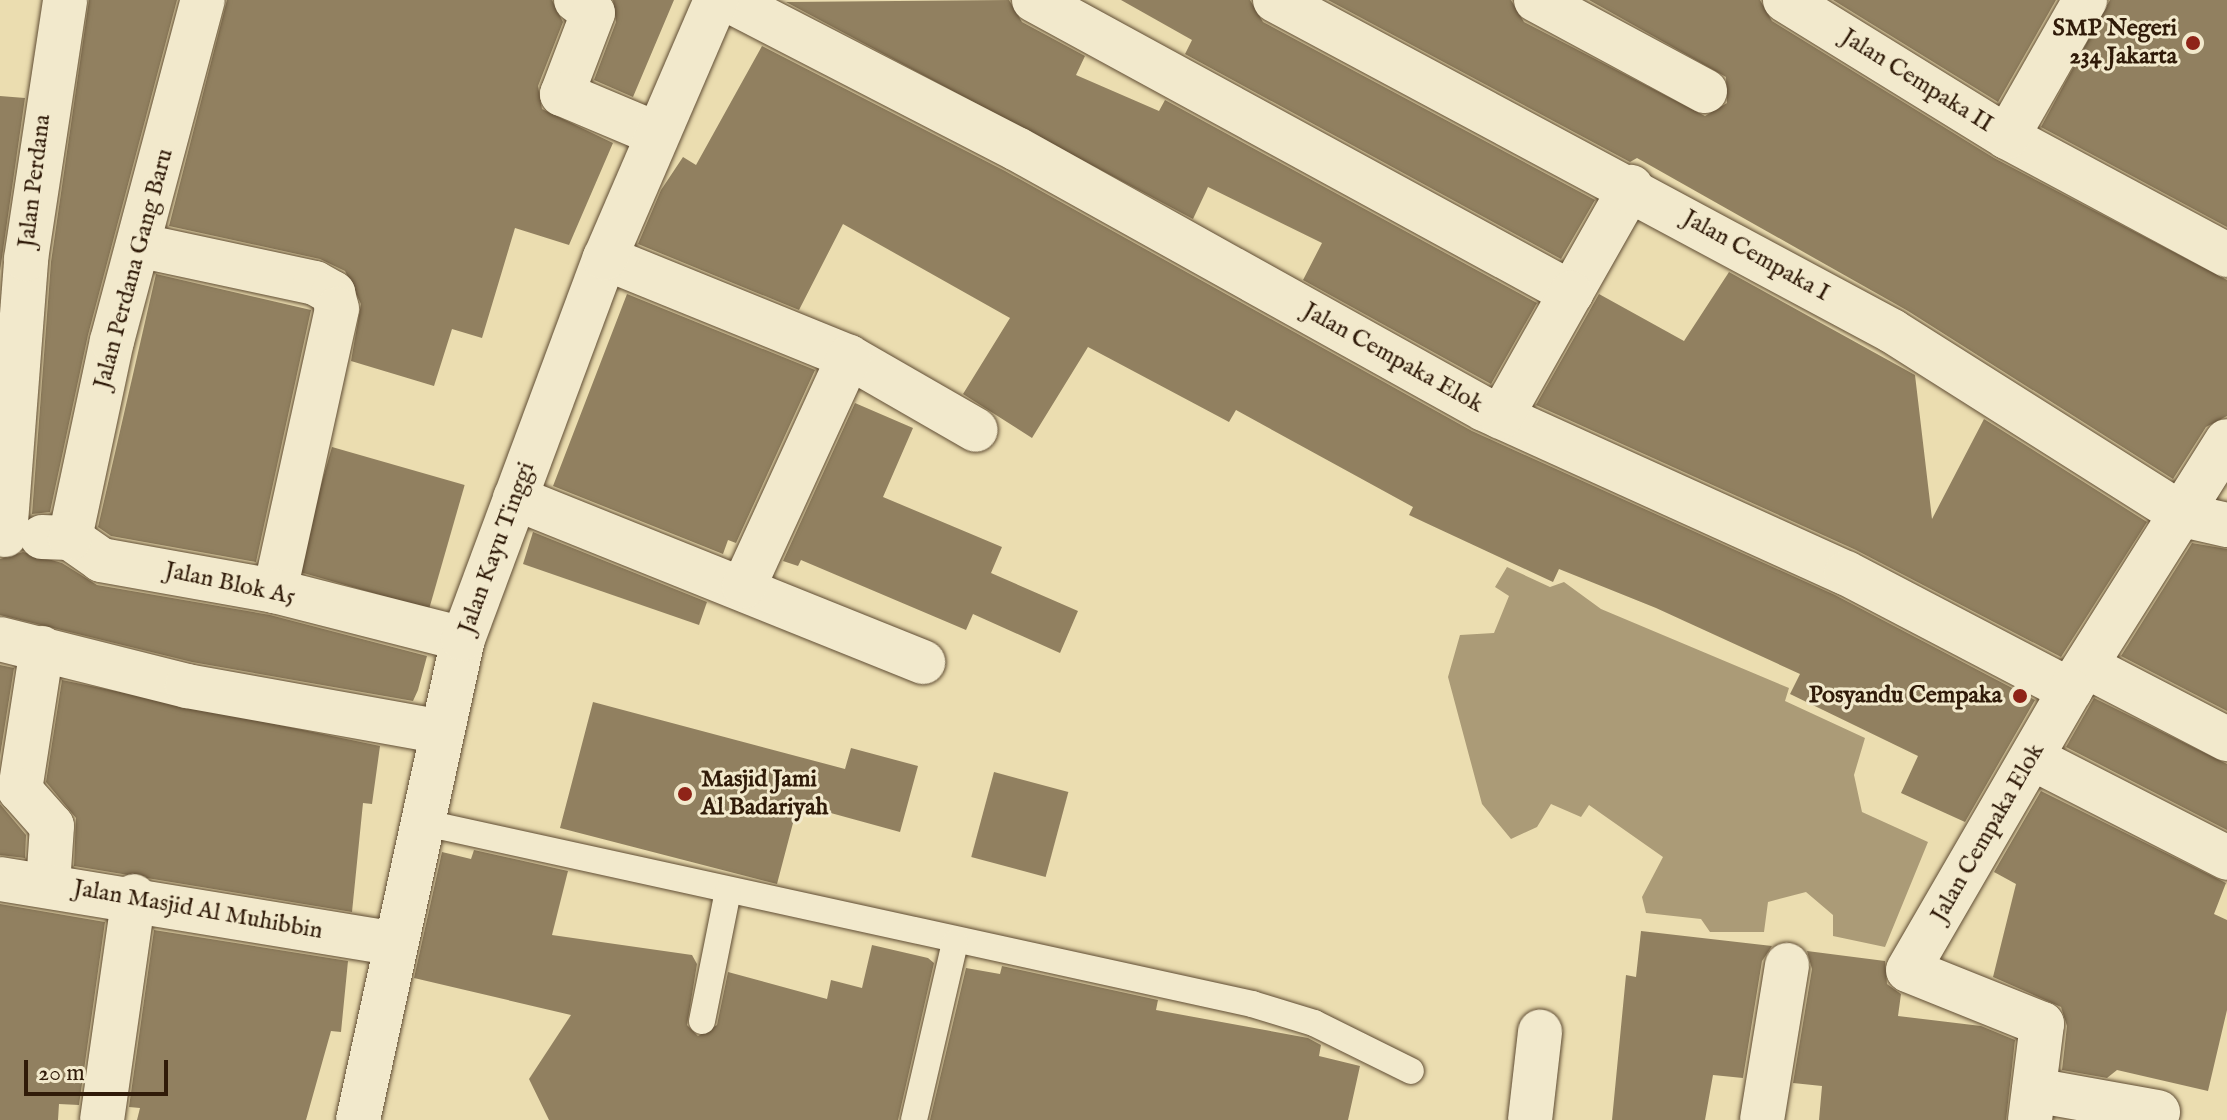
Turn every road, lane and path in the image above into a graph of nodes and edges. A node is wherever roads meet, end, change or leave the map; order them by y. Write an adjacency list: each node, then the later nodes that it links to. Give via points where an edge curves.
1 (65, 0): 26 (street, Jalan Perdana, via 26,259 22,365)
2 (203, 0): 15 (street, Jalan Perdana Gang Baru)
3 (576, 0): 12 (street, via 593,13 562,94)
4 (716, 0): 12 (street, Jalan Kayu Tinggi)
5 (728, 0): 20 (street, Jalan Cempaka Elok, via 1017,149)
6 (1034, 0): 18 (street)
7 (1275, 0): 14 (street, Jalan Cempaka I)
8 (1536, 0): 11 (street)
9 (1785, 0): 13 (street, Jalan Cempaka II)
10 (2085, 0): 13 (street, Jalan Cempaka II)
11 (1705, 91)
12 (657, 134): 17 (street, Jalan Kayu Tinggi)
13 (2007, 137): 16 (street, Jalan Cempaka II)
14 (1631, 187): 18 (street); 24 (street, Jalan Cempaka I, via 1892,331)
15 (142, 246): 27 (street, Jalan Perdana Gang Baru, via 112,341); 29 (street, via 315,283 333,293 337,309)
16 (2227, 255)
17 (605, 258): 19 (street); 23 (street, Jalan Kayu Tinggi)
18 (1571, 293): 20 (street)
19 (849, 357): 21 (street); 28 (street)
20 (1501, 417): 34 (street, Jalan Cempaka Elok)
21 (976, 430)
22 (2227, 441): 24 (street)
23 (515, 498): 28 (street); 31 (street, Jalan Kayu Tinggi)
24 (2183, 515): 25 (street, Jalan Cempaka I); 34 (street, Jalan Cempaka Elok)
25 (2227, 525)
26 (3, 535): 27 (street)
27 (70, 538): 29 (street, Jalan Blok A5, via 101,560)
28 (744, 586): 33 (street)
29 (275, 591): 31 (street, Jalan Blok A5)
30 (0, 639): 32 (street)
31 (463, 639): 35 (street, Jalan Kayu Tinggi)
32 (42, 648): 35 (street, via 187,686); 41 (street, via 20,790 52,826)
33 (923, 662)
34 (2078, 678): 36 (street, Jalan Cempaka Elok); 37 (street, Jalan Cempaka Elok)
35 (437, 731): 38 (street, Jalan Kayu Tinggi)
36 (2227, 739)
37 (2032, 758): 39 (street); 50 (street, Jalan Cempaka Elok, via 1909,967 1910,976 2042,1024)
38 (421, 822): 42 (lane); 45 (street, Jalan Kayu Tinggi)
39 (2227, 858)
40 (0, 879): 41 (street, Jalan Masjid Al Muhibbin)
41 (48, 885): 43 (street, Jalan Masjid Al Muhibbin)
42 (728, 891): 44 (lane); 47 (lane)
43 (134, 896): 45 (street, Jalan Masjid Al Muhibbin); 52 (street)
44 (955, 943): 49 (lane, via 1252,1004 1314,1023); 54 (lane)
45 (396, 944): 53 (street, Jalan Kayu Tinggi)
46 (1787, 965): 56 (street)
47 (702, 1021)
48 (1540, 1032): 55 (street)
49 (1411, 1071)
50 (2032, 1105): 51 (street)
51 (2158, 1112)
52 (102, 1120)
53 (358, 1120)
54 (914, 1120)
55 (1530, 1120)
56 (1762, 1120)

